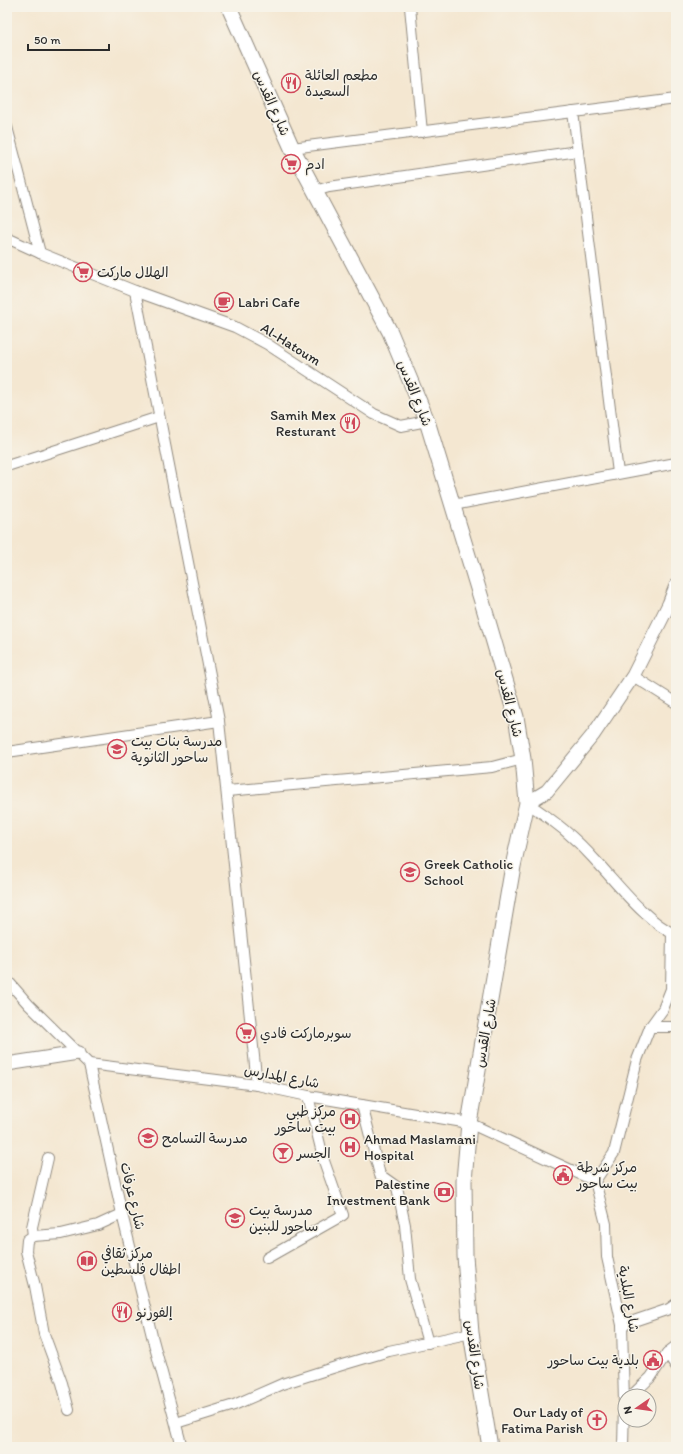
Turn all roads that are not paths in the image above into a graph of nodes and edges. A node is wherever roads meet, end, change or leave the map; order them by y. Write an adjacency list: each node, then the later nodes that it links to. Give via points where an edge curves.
1 (229, 7): 7 (main road, شارع القدس)
2 (410, 7): 6 (street)
3 (676, 99): 4 (street)
4 (573, 112): 6 (street); 8 (street)
5 (7, 127): 11 (street)
6 (422, 132): 7 (street)
7 (292, 148): 9 (main road, شارع القدس)
8 (578, 151): 9 (street); 17 (street)
9 (315, 191): 14 (main road, شارع القدس, via 390,332)
10 (7, 238): 11 (street, Al-Hatoum)
11 (40, 253): 12 (street, Al-Hatoum)
12 (135, 291): 13 (street); 14 (street, Al-Hatoum, via 235,327 267,344 374,414 401,426)
13 (159, 417): 16 (street); 23 (street)
14 (427, 421): 18 (main road, شارع القدس)
15 (676, 463): 17 (street)
16 (7, 466)
17 (618, 473): 18 (street)
18 (453, 505): 25 (main road, شارع القدس, via 516,717)
19 (676, 586): 20 (street)
20 (672, 606): 21 (street)
21 (633, 676): 22 (street); 27 (street, via 593,735 547,791)
22 (676, 703)
23 (219, 721): 24 (street); 26 (street)
24 (7, 752)
25 (522, 759): 26 (street, via 492,767); 27 (main road, شارع القدس)
26 (227, 791): 35 (street)
27 (527, 803): 28 (street, via 571,835 648,916); 38 (main road, شارع القدس, via 513,866)
28 (674, 934): 30 (street, via 671,988 663,1009)
29 (7, 980): 32 (street)
30 (650, 1027): 31 (street); 40 (street, via 637,1060 614,1153)
31 (676, 1028)
32 (78, 1053): 33 (street); 34 (street)
33 (7, 1064)
34 (89, 1064): 35 (street, شارع المدارس); 41 (street, شارع عرفات)
35 (257, 1084): 36 (street, شارع المدارس)
36 (308, 1096): 37 (street, شارع المدارس); 43 (street, via 324,1161 343,1215)
37 (362, 1105): 38 (street, شارع المدارس); 47 (street, via 380,1175 397,1187 405,1225 410,1279)
38 (469, 1123): 40 (street, شارع المدارس); 46 (main road, شارع القدس, via 464,1188 465,1256)
39 (48, 1158): 42 (street, via 32,1227)
40 (595, 1181): 45 (street, شارع البلدية, via 606,1224 607,1257)
41 (122, 1214): 42 (street, via 98,1226 61,1234); 54 (street, شارع عرفات)
42 (33, 1236): 53 (street, via 27,1240 26,1251 44,1334)
43 (267, 1258)
44 (676, 1304): 45 (street, via 669,1309)
45 (622, 1325): 51 (street, شارع البلدية)
46 (471, 1333): 47 (street); 57 (main road, شارع القدس)
47 (428, 1343): 54 (street, via 389,1351 297,1379 234,1405)
48 (676, 1346): 49 (street)
49 (667, 1353): 50 (street); 52 (street, via 651,1377)
50 (676, 1366)
51 (626, 1388)
52 (640, 1388)
53 (69, 1410)
54 (176, 1423): 56 (street, شارع عرفات)
55 (625, 1428): 58 (street, شارع البلدية)
56 (182, 1447)
57 (490, 1447)
58 (623, 1447)

